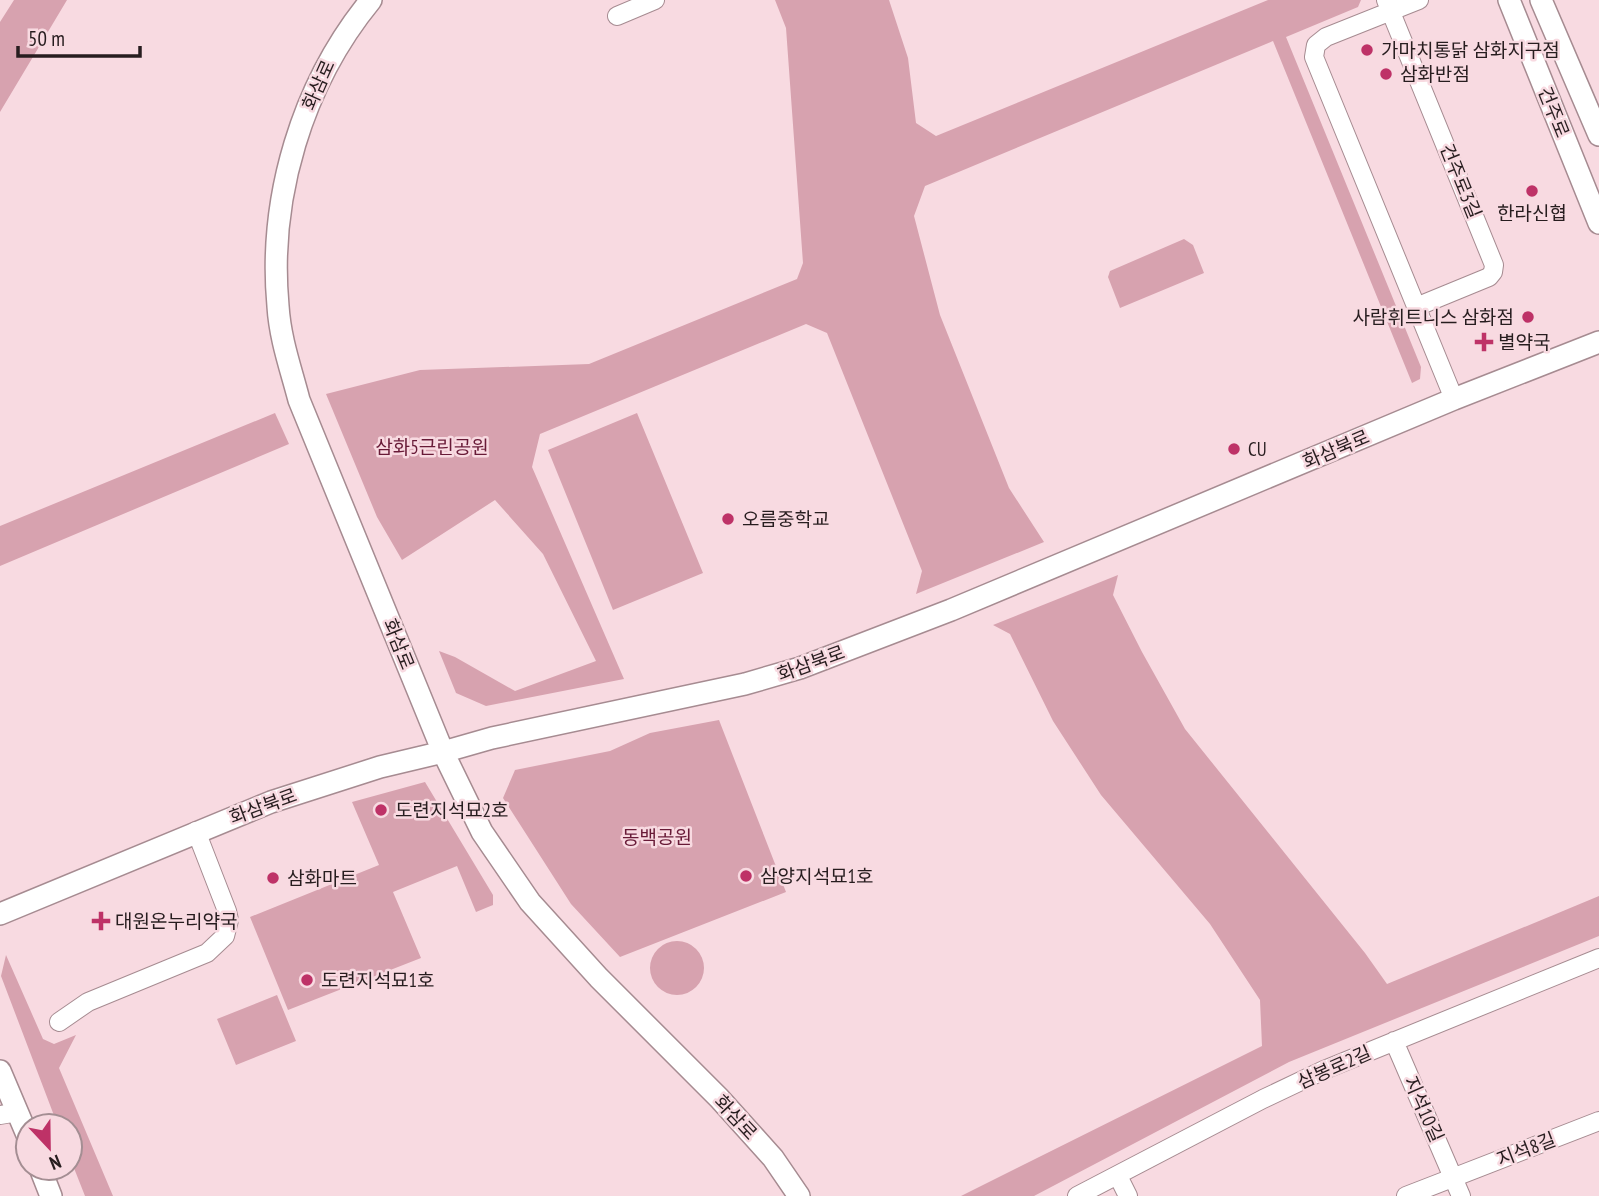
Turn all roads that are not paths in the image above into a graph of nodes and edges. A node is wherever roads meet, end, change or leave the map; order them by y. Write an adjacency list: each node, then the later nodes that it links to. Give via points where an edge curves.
1 (371, 0): 15 (street, 화삼로, via 332,54 303,121 276,242 278,306 299,400)
2 (655, 0): 7 (street)
3 (1419, 0): 6 (street)
4 (1509, 0): 9 (street, 건주로)
5 (1541, 0): 8 (street, 건주로)
6 (1389, 6): 12 (street, via 1319,41 1314,57); 12 (street, 건주로3길, via 1494,265 1489,277)
7 (617, 16)
8 (1599, 135)
9 (1568, 147): 10 (street); 11 (street, 건주로)
10 (1599, 193)
11 (1599, 223)
12 (1416, 307): 14 (street)
13 (1599, 342): 14 (street, 화삼북로)
14 (1454, 399): 15 (street, 화삼북로, via 800,668)
15 (443, 752): 16 (street, 화삼북로, via 380,767); 26 (street, 화삼로, via 482,832 530,902 598,978 719,1098 773,1158)
16 (196, 831): 17 (street, 화삼북로); 19 (street, via 227,911 225,936 207,953 88,1002)
17 (0, 914)
18 (1599, 958): 20 (street, 삼봉로2길)
19 (60, 1022)
20 (1394, 1041): 24 (street, 삼봉로2길, via 1263,1099); 25 (street, 지석10길)
21 (0, 1071): 22 (street)
22 (9, 1114)
23 (1599, 1121): 25 (street, 지석8길)
24 (1118, 1176): 27 (street, 삼봉로2길); 28 (street)
25 (1454, 1177): 29 (street); 30 (street, 지석10길)
26 (799, 1196)
27 (1077, 1196)
28 (1128, 1196)
29 (1406, 1196)
30 (1461, 1196)

